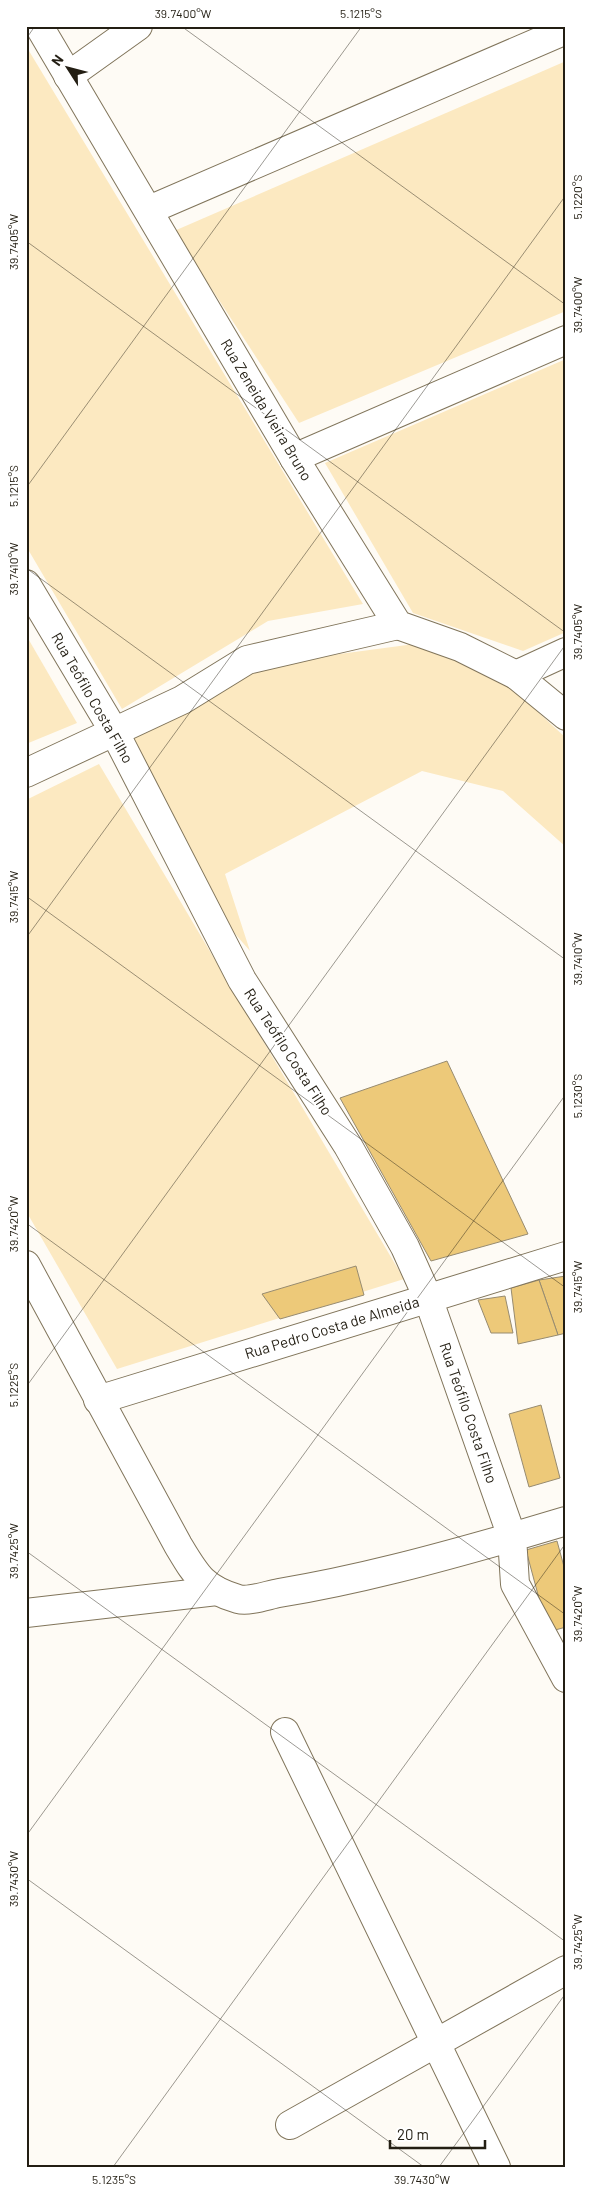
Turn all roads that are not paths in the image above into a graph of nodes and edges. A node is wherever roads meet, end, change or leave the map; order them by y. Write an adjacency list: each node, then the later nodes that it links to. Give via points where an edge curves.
1 (39, 26): 4 (street, Rua Zeneida Vieira Bruno)
2 (138, 26): 4 (street)
3 (566, 30): 5 (street)
4 (68, 76): 5 (street, Rua Zeneida Vieira Bruno)
5 (149, 210): 7 (street, Rua Zeneida Vieira Bruno)
6 (566, 340): 7 (street)
7 (294, 458): 9 (street, Rua Zeneida Vieira Bruno)
8 (26, 584): 13 (street, Rua Teófilo Costa Filho)
9 (398, 625): 11 (street, via 460,647); 13 (street, via 247,660 182,700)
10 (566, 652): 11 (street)
11 (516, 674): 12 (street)
12 (566, 716)
13 (115, 733): 14 (street); 17 (street, Rua Teófilo Costa Filho, via 242,980 348,1146 405,1246)
14 (26, 774)
15 (566, 1256): 17 (street, Rua Pedro Costa de Almeida)
16 (26, 1265): 18 (street)
17 (428, 1298): 18 (street, Rua Pedro Costa de Almeida); 20 (street, Rua Teófilo Costa Filho)
18 (98, 1400): 21 (street, via 198,1578)
19 (566, 1520): 20 (street)
20 (512, 1537): 21 (street, via 414,1565 323,1586 241,1600); 23 (street, Rua Teófilo Costa Filho, via 515,1584)
21 (217, 1591): 22 (street)
22 (26, 1614)
23 (566, 1678)
24 (286, 1732): 26 (street)
25 (566, 1970): 26 (street)
26 (436, 2043): 27 (street); 28 (street)
27 (290, 2125)
28 (496, 2167)

